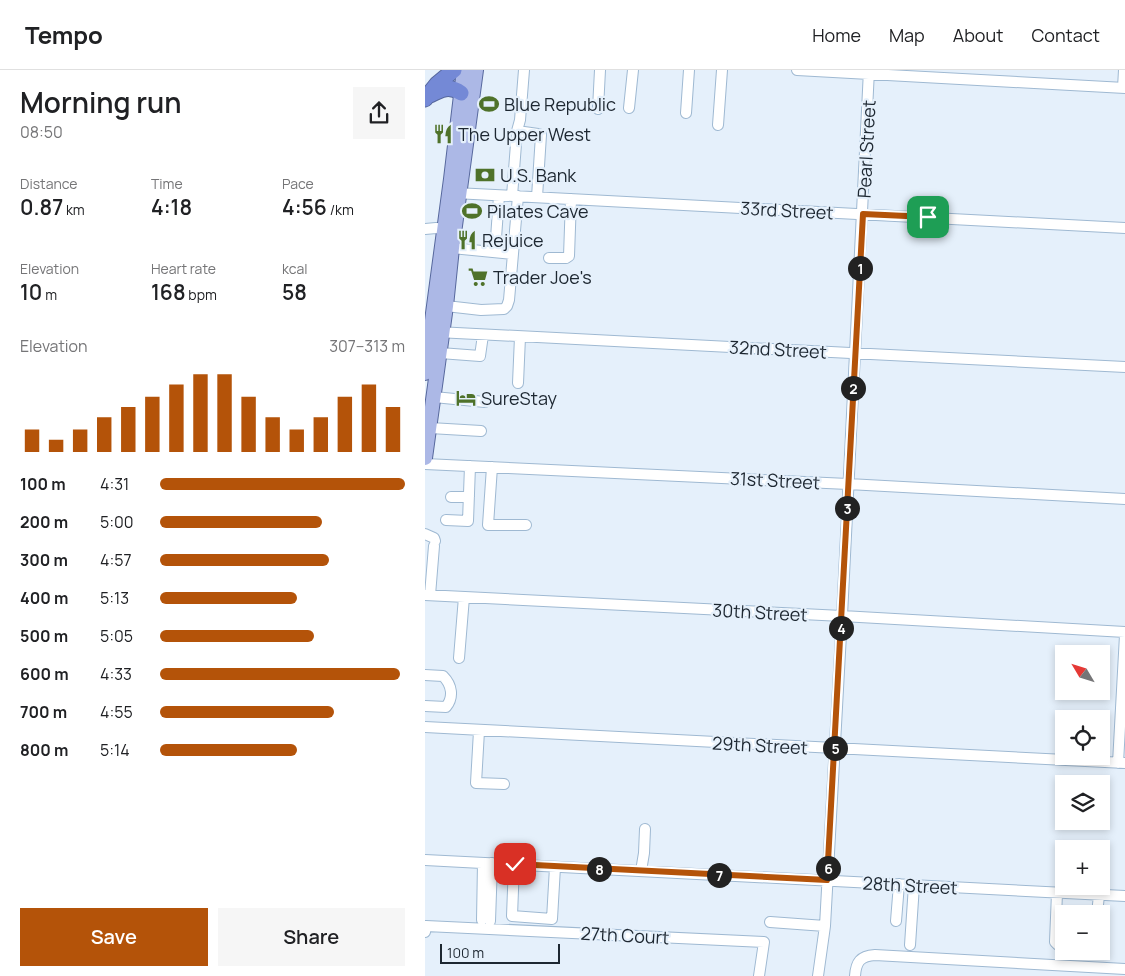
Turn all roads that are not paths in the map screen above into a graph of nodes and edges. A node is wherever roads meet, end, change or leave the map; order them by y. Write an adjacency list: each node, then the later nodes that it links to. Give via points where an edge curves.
1 (454, 70): 14 (highway)
2 (463, 70): 13 (main road)
3 (476, 70): 20 (main road)
4 (524, 70): 19 (street)
5 (601, 70): 16 (street)
6 (633, 70): 15 (street)
7 (689, 70): 17 (street)
8 (722, 70): 18 (street)
9 (797, 70): 11 (street)
10 (1124, 70): 12 (street)
11 (869, 72): 12 (street); 25 (street, Pearl Street)
12 (1124, 88)
13 (461, 93): 14 (highway, via 441,88); 20 (main road)
14 (426, 98)
15 (629, 108)
16 (598, 109)
17 (686, 113)
18 (718, 124)
19 (517, 131): 22 (street); 23 (street, via 541,135)
20 (454, 193): 21 (street, 33rd Street); 28 (main road)
21 (499, 196): 22 (street, 33rd Street); 30 (street)
22 (515, 196): 23 (street, 33rd Street); 31 (street)
23 (537, 198): 24 (street, 33rd Street)
24 (571, 199): 25 (street, 33rd Street); 32 (street, via 569,256)
25 (863, 214): 26 (street, 33rd Street); 37 (street, Pearl Street)
26 (1125, 228)
27 (425, 229): 28 (street)
28 (449, 229): 29 (main road); 34 (main road)
29 (452, 248): 30 (street); 33 (main road)
30 (495, 252): 31 (street)
31 (513, 254): 33 (street, via 509,300 504,309)
32 (549, 258)
33 (446, 306): 34 (main road)
34 (436, 332): 35 (street, 32nd Street); 38 (main road); 40 (main road)
35 (483, 335): 36 (street, 32nd Street); 38 (street, via 480,356)
36 (520, 337): 37 (street, 32nd Street); 41 (street)
37 (855, 352): 39 (street, 32nd Street); 50 (street, Pearl Street)
38 (440, 353): 42 (main road)
39 (1125, 367)
40 (425, 373)
41 (518, 383)
42 (434, 397): 43 (street); 44 (main road)
43 (485, 402)
44 (430, 428): 45 (street); 46 (main road)
45 (481, 431)
46 (425, 458)
47 (425, 464): 48 (street, 31st Street)
48 (470, 466): 49 (street, 31st Street); 51 (street)
49 (492, 467): 50 (street, 31st Street); 55 (street, via 489,525)
50 (848, 484): 53 (street, 31st Street); 60 (street, Pearl Street)
51 (469, 496): 52 (street); 54 (street, via 468,521)
52 (451, 497)
53 (1125, 499)
54 (446, 520)
55 (526, 525)
56 (425, 534): 57 (street, via 434,538)
57 (429, 570): 58 (street)
58 (427, 595): 59 (street, 30th Street)
59 (464, 597): 60 (street, 30th Street); 62 (street)
60 (842, 616): 61 (street, 30th Street); 67 (street, Pearl Street)
61 (1125, 633): 68 (street)
62 (459, 658)
63 (425, 675): 64 (street, via 443,676 452,690 445,708)
64 (425, 706)
65 (425, 728): 66 (street, 29th Street)
66 (479, 731): 67 (street, 29th Street); 69 (street, via 476,783)
67 (835, 748): 68 (street, 29th Street); 76 (street, Pearl Street)
68 (1122, 763)
69 (504, 784)
70 (645, 829): 75 (street)
71 (425, 860): 72 (street, 28th Street)
72 (487, 863): 73 (street, 28th Street); 83 (street)
73 (515, 864): 74 (street, 28th Street); 74 (street, via 512,916 544,919 552,919)
74 (555, 867): 75 (street, 28th Street)
75 (641, 871): 76 (street, 28th Street)
76 (827, 880): 77 (street, 28th Street); 87 (street, Pearl Street)
77 (899, 884): 78 (street, 28th Street); 84 (street)
78 (913, 885): 79 (street, 28th Street); 89 (street)
79 (1055, 893)
80 (1099, 895): 81 (street, 28th Street); 82 (street)
81 (1125, 896)
82 (1098, 905)
83 (486, 921)
84 (896, 921)
85 (770, 922): 87 (street)
86 (426, 926): 88 (street); 91 (street, 27th Court, via 765,942)
87 (825, 926): 92 (street, Pearl Street)
88 (425, 932)
89 (910, 945)
90 (1125, 969): 93 (street, via 875,955 859,960)
91 (759, 976)
92 (818, 976)
93 (855, 976)

